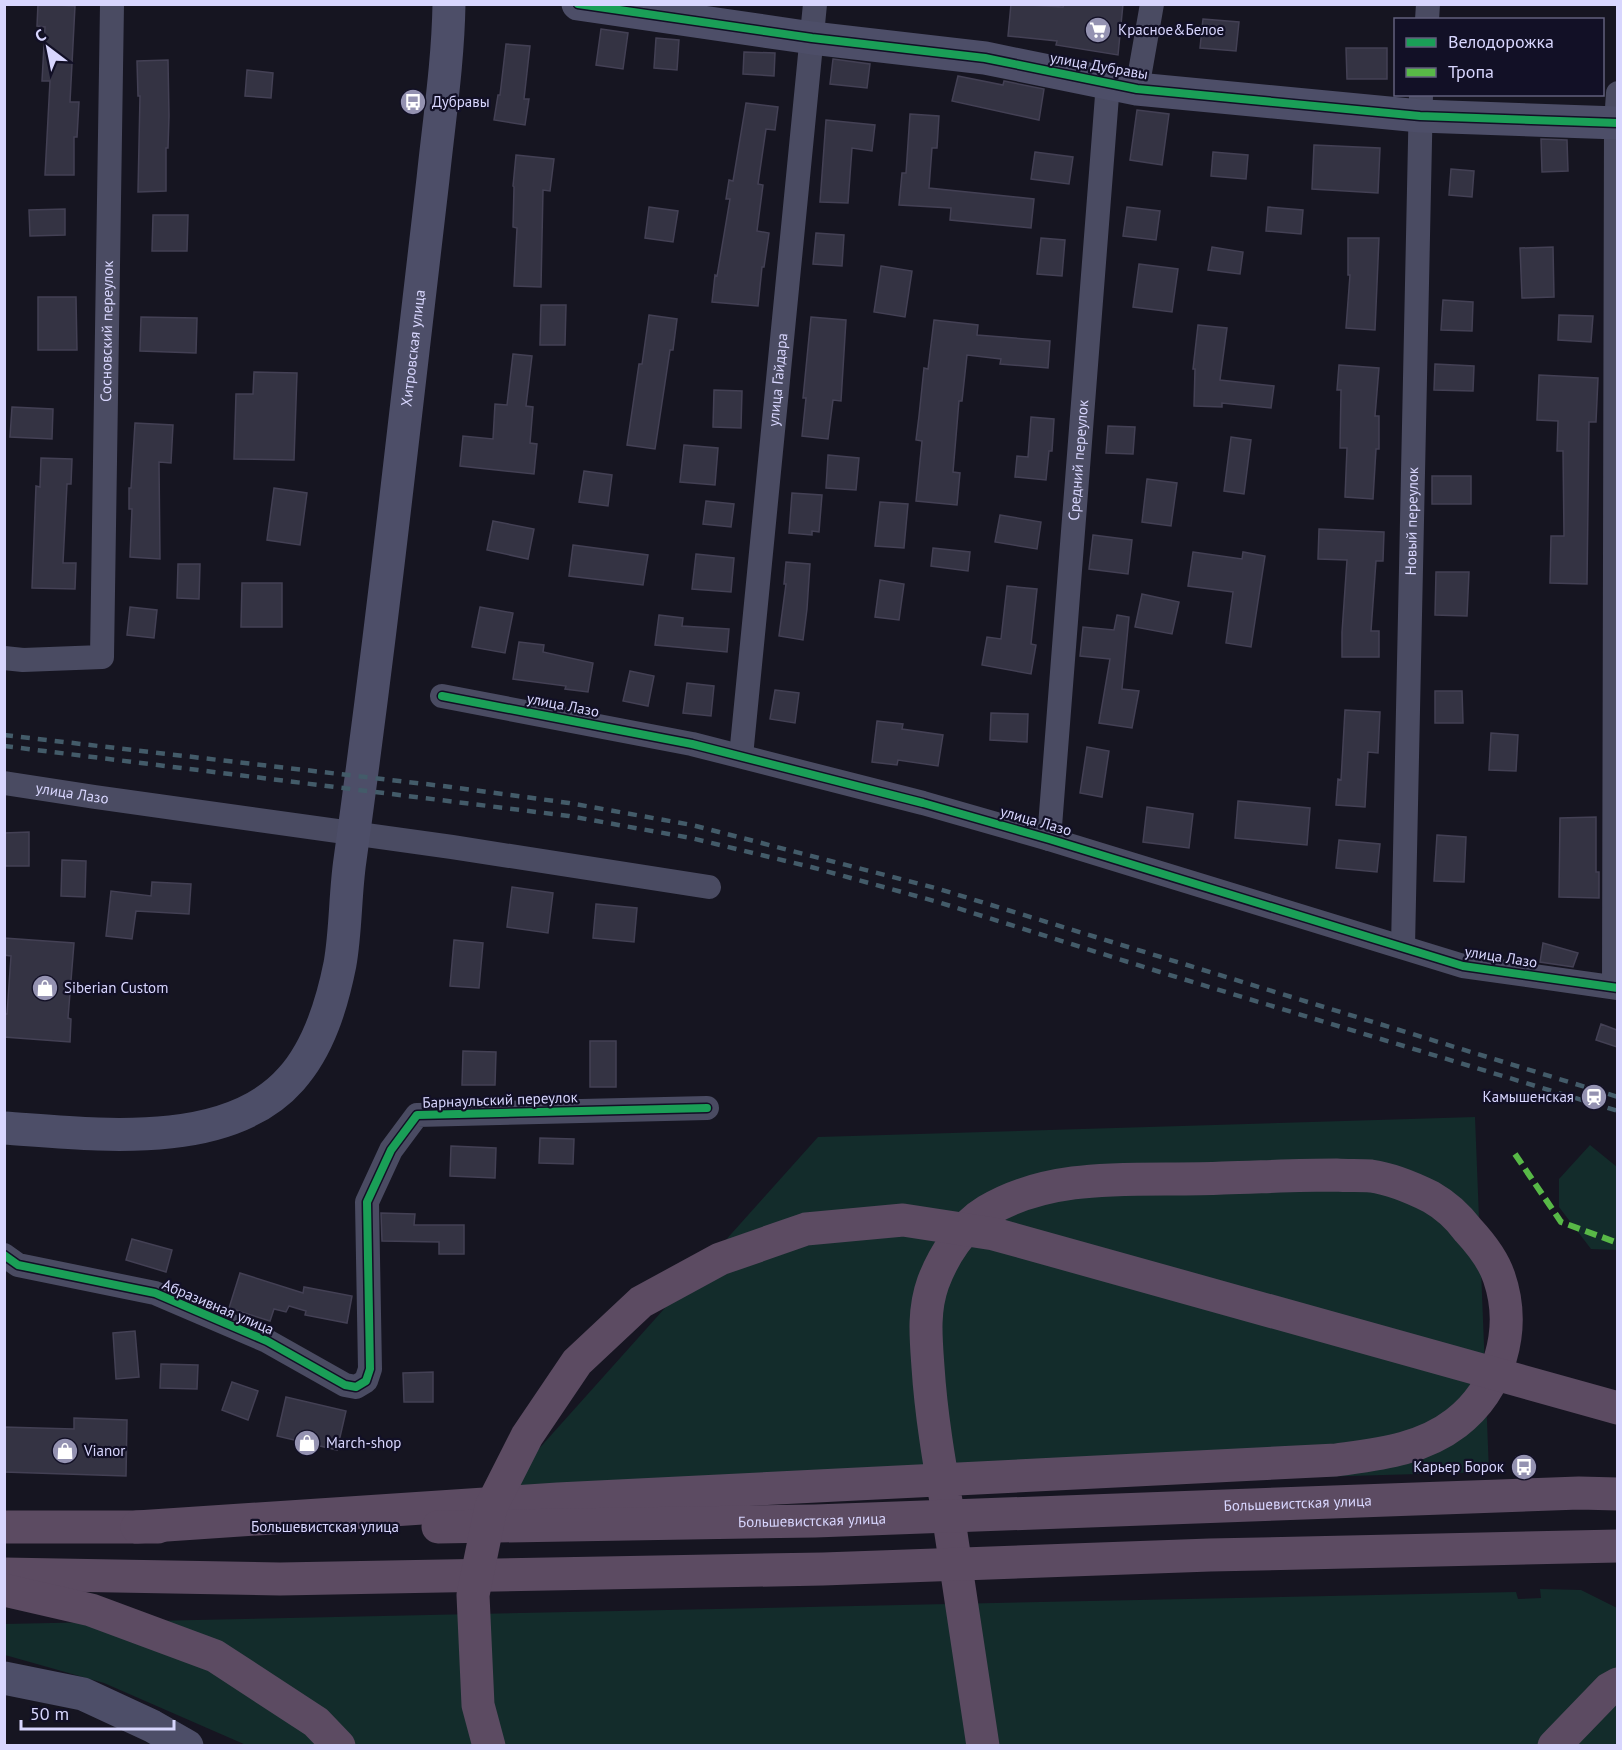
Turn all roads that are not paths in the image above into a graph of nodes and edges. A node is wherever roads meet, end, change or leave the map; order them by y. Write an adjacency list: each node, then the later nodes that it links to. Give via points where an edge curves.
1 (112, 4): 10 (street, Сосновский переулок, via 102,657)
2 (449, 4): 19 (main road, Хитровская улица, via 374,690 348,874 340,965 325,1019 305,1061 291,1079 245,1113 194,1130 154,1134)
3 (578, 4): 6 (main road, улица Дубравы)
4 (815, 4): 6 (street, улица Гайдара)
5 (1152, 4): 7 (street, Средний переулок)
6 (812, 38): 7 (main road, улица Дубравы, via 985,58); 12 (street, улица Гайдара)
7 (1123, 86): 8 (main road, улица Дубравы); 14 (street, Средний переулок)
8 (1420, 105): 9 (main road, улица Дубравы); 16 (street, Новый переулок)
9 (1617, 113): 17 (street)
10 (4, 658)
11 (442, 696): 12 (street, улица Лазо)
12 (741, 756): 14 (street, улица Лазо)
13 (4, 783): 15 (street, улица Лазо)
14 (1049, 839): 16 (street, улица Лазо)
15 (709, 887)
16 (1403, 947): 17 (street, улица Лазо, via 1463,966)
17 (1616, 988)
18 (707, 1108): 21 (street, Барнаульский переулок, via 417,1115 391,1150 367,1202 370,1369 366,1381 356,1387)
19 (4, 1128)
20 (4, 1255): 21 (street, Абразивная улица, via 18,1265 155,1293 267,1341)
21 (345, 1385)
22 (1617, 1408): 33 (highway, via 994,1234 903,1220 806,1229 720,1259 641,1302 577,1362 527,1436 491,1507 473,1595 478,1705)
23 (1617, 1494): 25 (highway, Большевистская улица, via 804,1521)
24 (4, 1527): 25 (highway, Большевистская улица)
25 (137, 1527): 34 (highway, via 558,1499 1336,1460 1393,1452 1428,1440 1475,1406 1496,1374 1506,1335 1506,1305 1498,1274 1484,1249 1435,1199 1371,1176 1109,1180 1050,1186 1018,1197 986,1211 961,1233 932,1285 925,1323 930,1397)
26 (1617, 1546): 27 (highway, via 823,1569 280,1579)
27 (4, 1574)
28 (4, 1590): 32 (highway, via 91,1610 215,1656 316,1722)
29 (4, 1678): 31 (main road, via 83,1695)
30 (1617, 1684): 35 (highway)
31 (188, 1746)
32 (339, 1746)
33 (489, 1746)
34 (983, 1746)
35 (1554, 1746)

